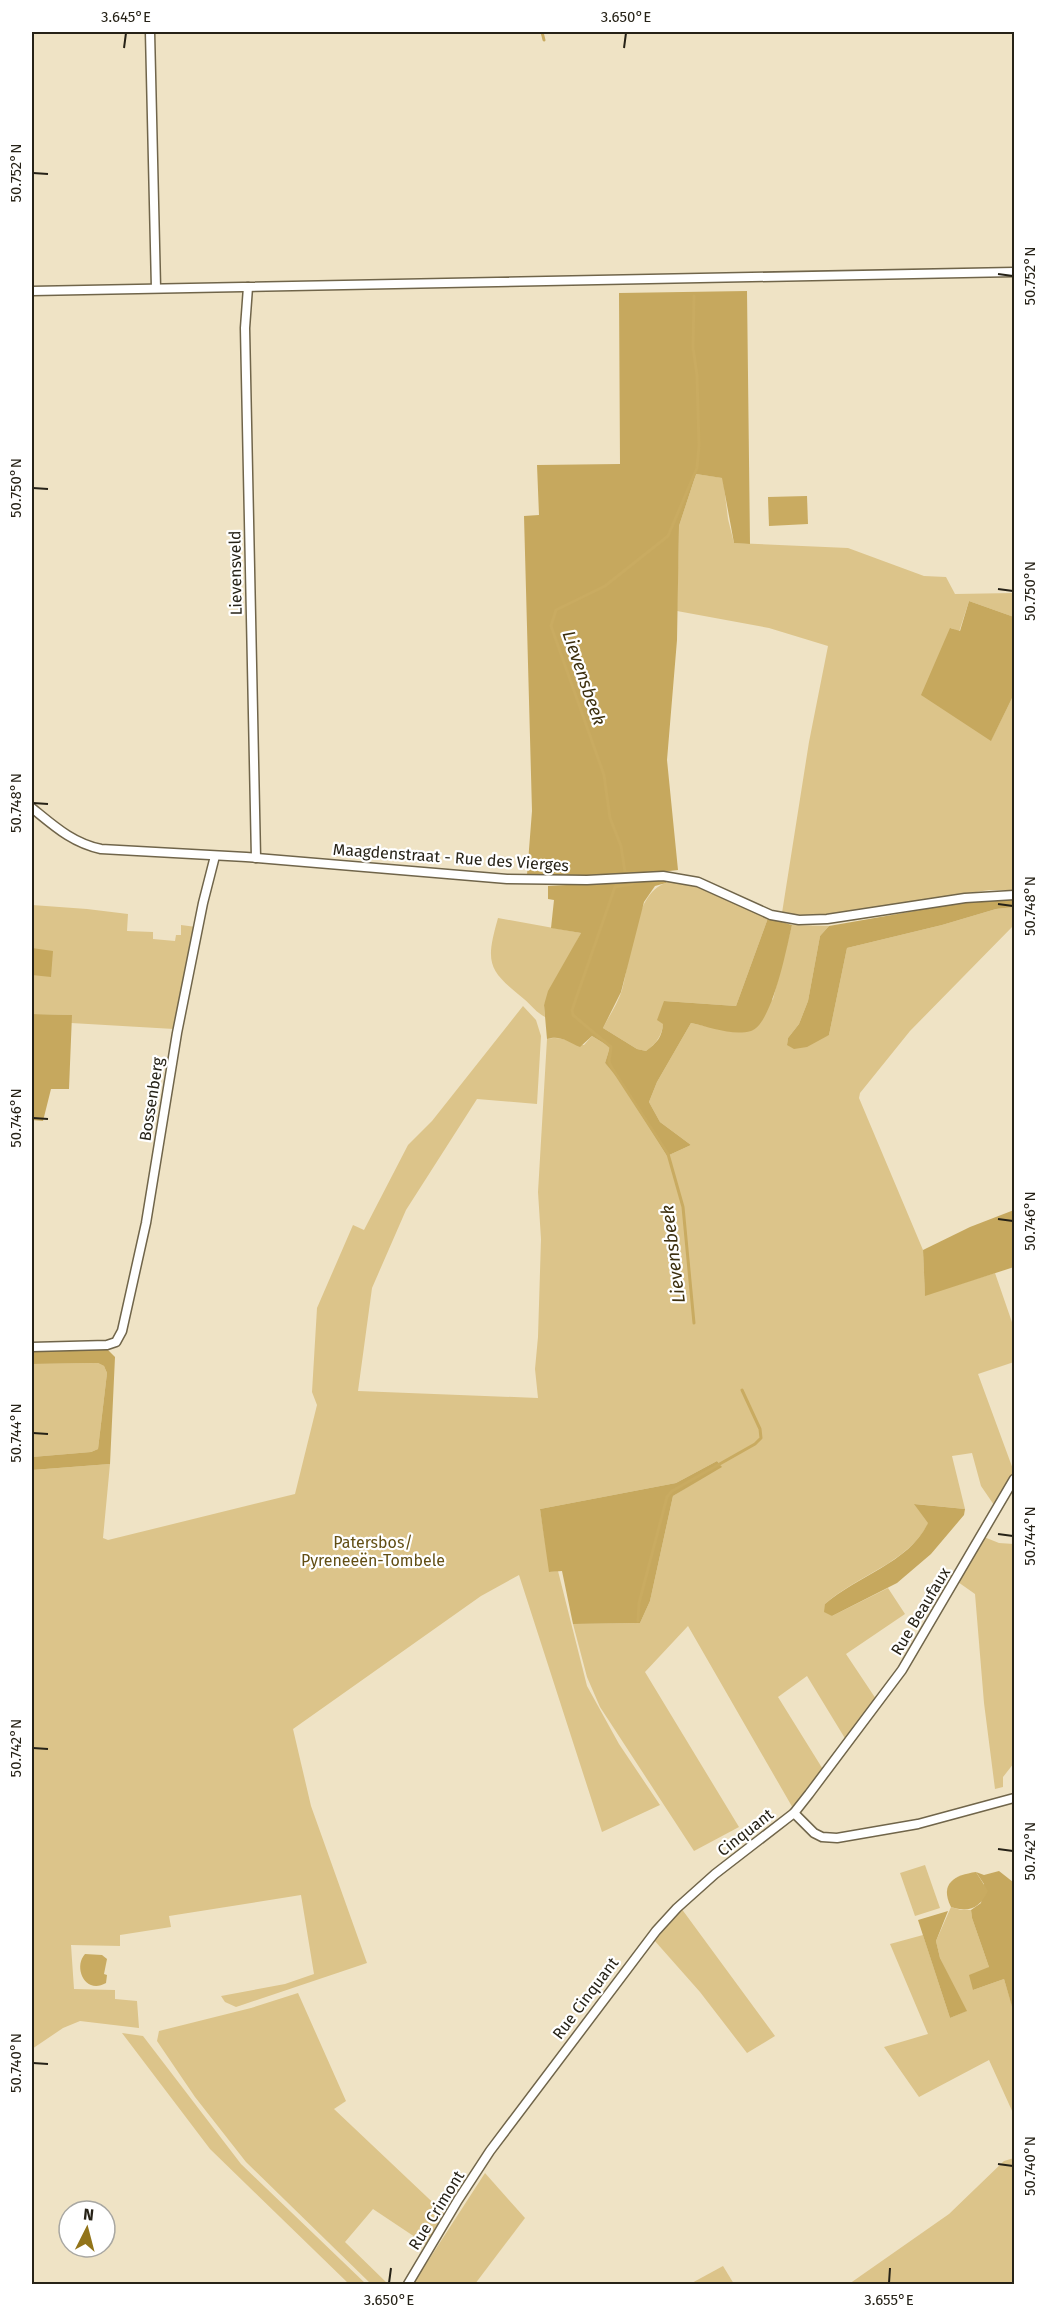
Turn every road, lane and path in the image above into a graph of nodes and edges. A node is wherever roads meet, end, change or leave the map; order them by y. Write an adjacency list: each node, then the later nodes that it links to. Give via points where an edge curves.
1 (150, 32): 4 (street)
2 (1014, 272): 3 (street)
3 (248, 287): 4 (street); 8 (street, Lievensveld)
4 (156, 288): 5 (street)
5 (32, 291)
6 (32, 808): 7 (street, Maagdenstraat - Rue des Vierges, via 60,832 97,849)
7 (214, 856): 8 (street, Maagdenstraat - Rue des Vierges); 10 (street, Bossenberg, via 122,1331 112,1344)
8 (256, 858): 9 (street, Maagdenstraat - Rue des Vierges, via 507,879 676,877 771,915 799,920 827,920 975,896)
9 (1014, 895)
10 (32, 1347)
11 (1014, 1479): 13 (street, Rue Beaufaux, via 902,1670)
12 (1014, 1798): 13 (street, via 918,1824 837,1838 814,1833)
13 (794, 1813): 14 (street, Cinquant)
14 (716, 1874): 15 (street, Rue Cinquant, via 656,1931)
15 (490, 2151): 16 (street, Rue Crimont)
16 (408, 2284)

